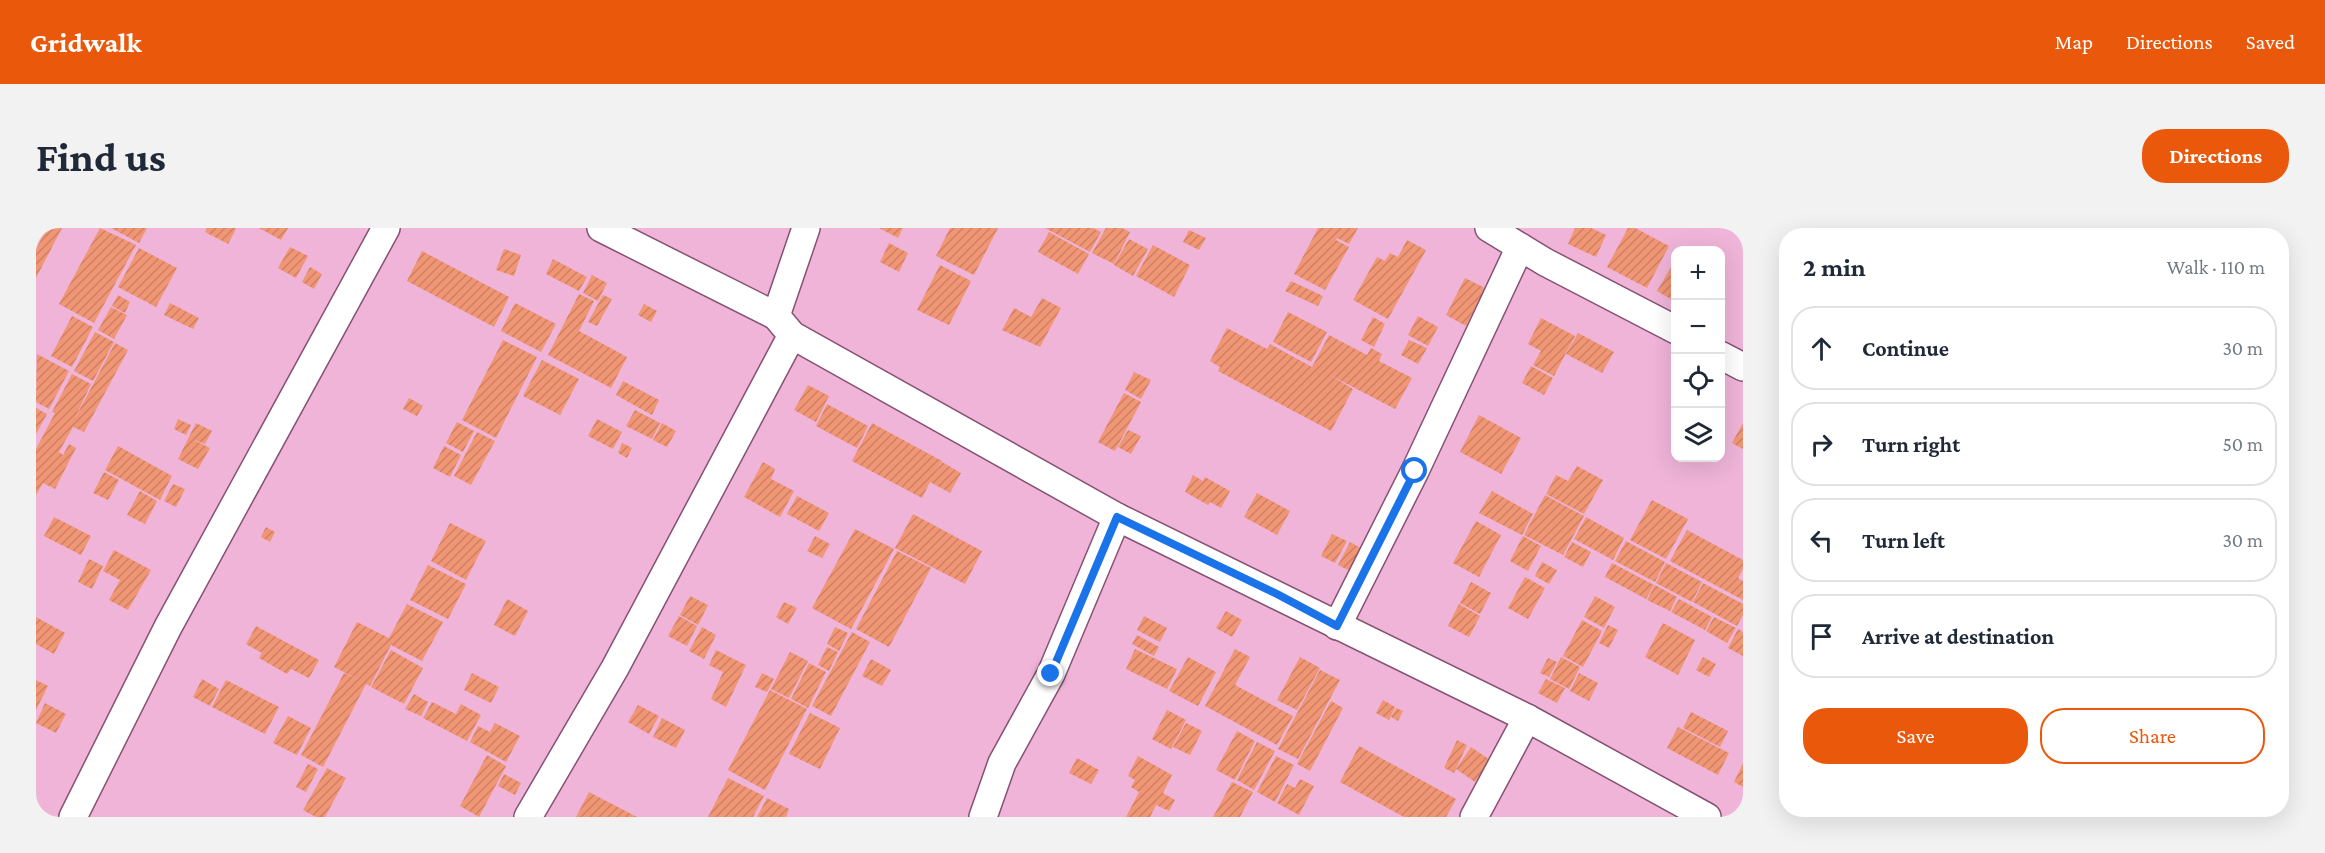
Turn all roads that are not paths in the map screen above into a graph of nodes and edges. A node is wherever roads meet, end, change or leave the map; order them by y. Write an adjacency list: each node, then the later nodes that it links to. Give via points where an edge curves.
1 (386, 228): 13 (street, via 168,627)
2 (601, 228): 6 (street)
3 (806, 228): 6 (street)
4 (1489, 228): 5 (street)
5 (1520, 247): 7 (street); 11 (street)
6 (784, 325): 10 (street); 14 (street, via 615,668)
7 (1671, 327)
8 (1725, 358): 9 (street)
9 (1743, 367)
10 (1117, 517): 11 (street); 15 (street, via 1051,674 1002,763)
11 (1337, 626): 12 (street)
12 (1527, 718): 16 (street); 17 (street)
13 (74, 817)
14 (528, 817)
15 (982, 817)
16 (1474, 817)
17 (1707, 817)

